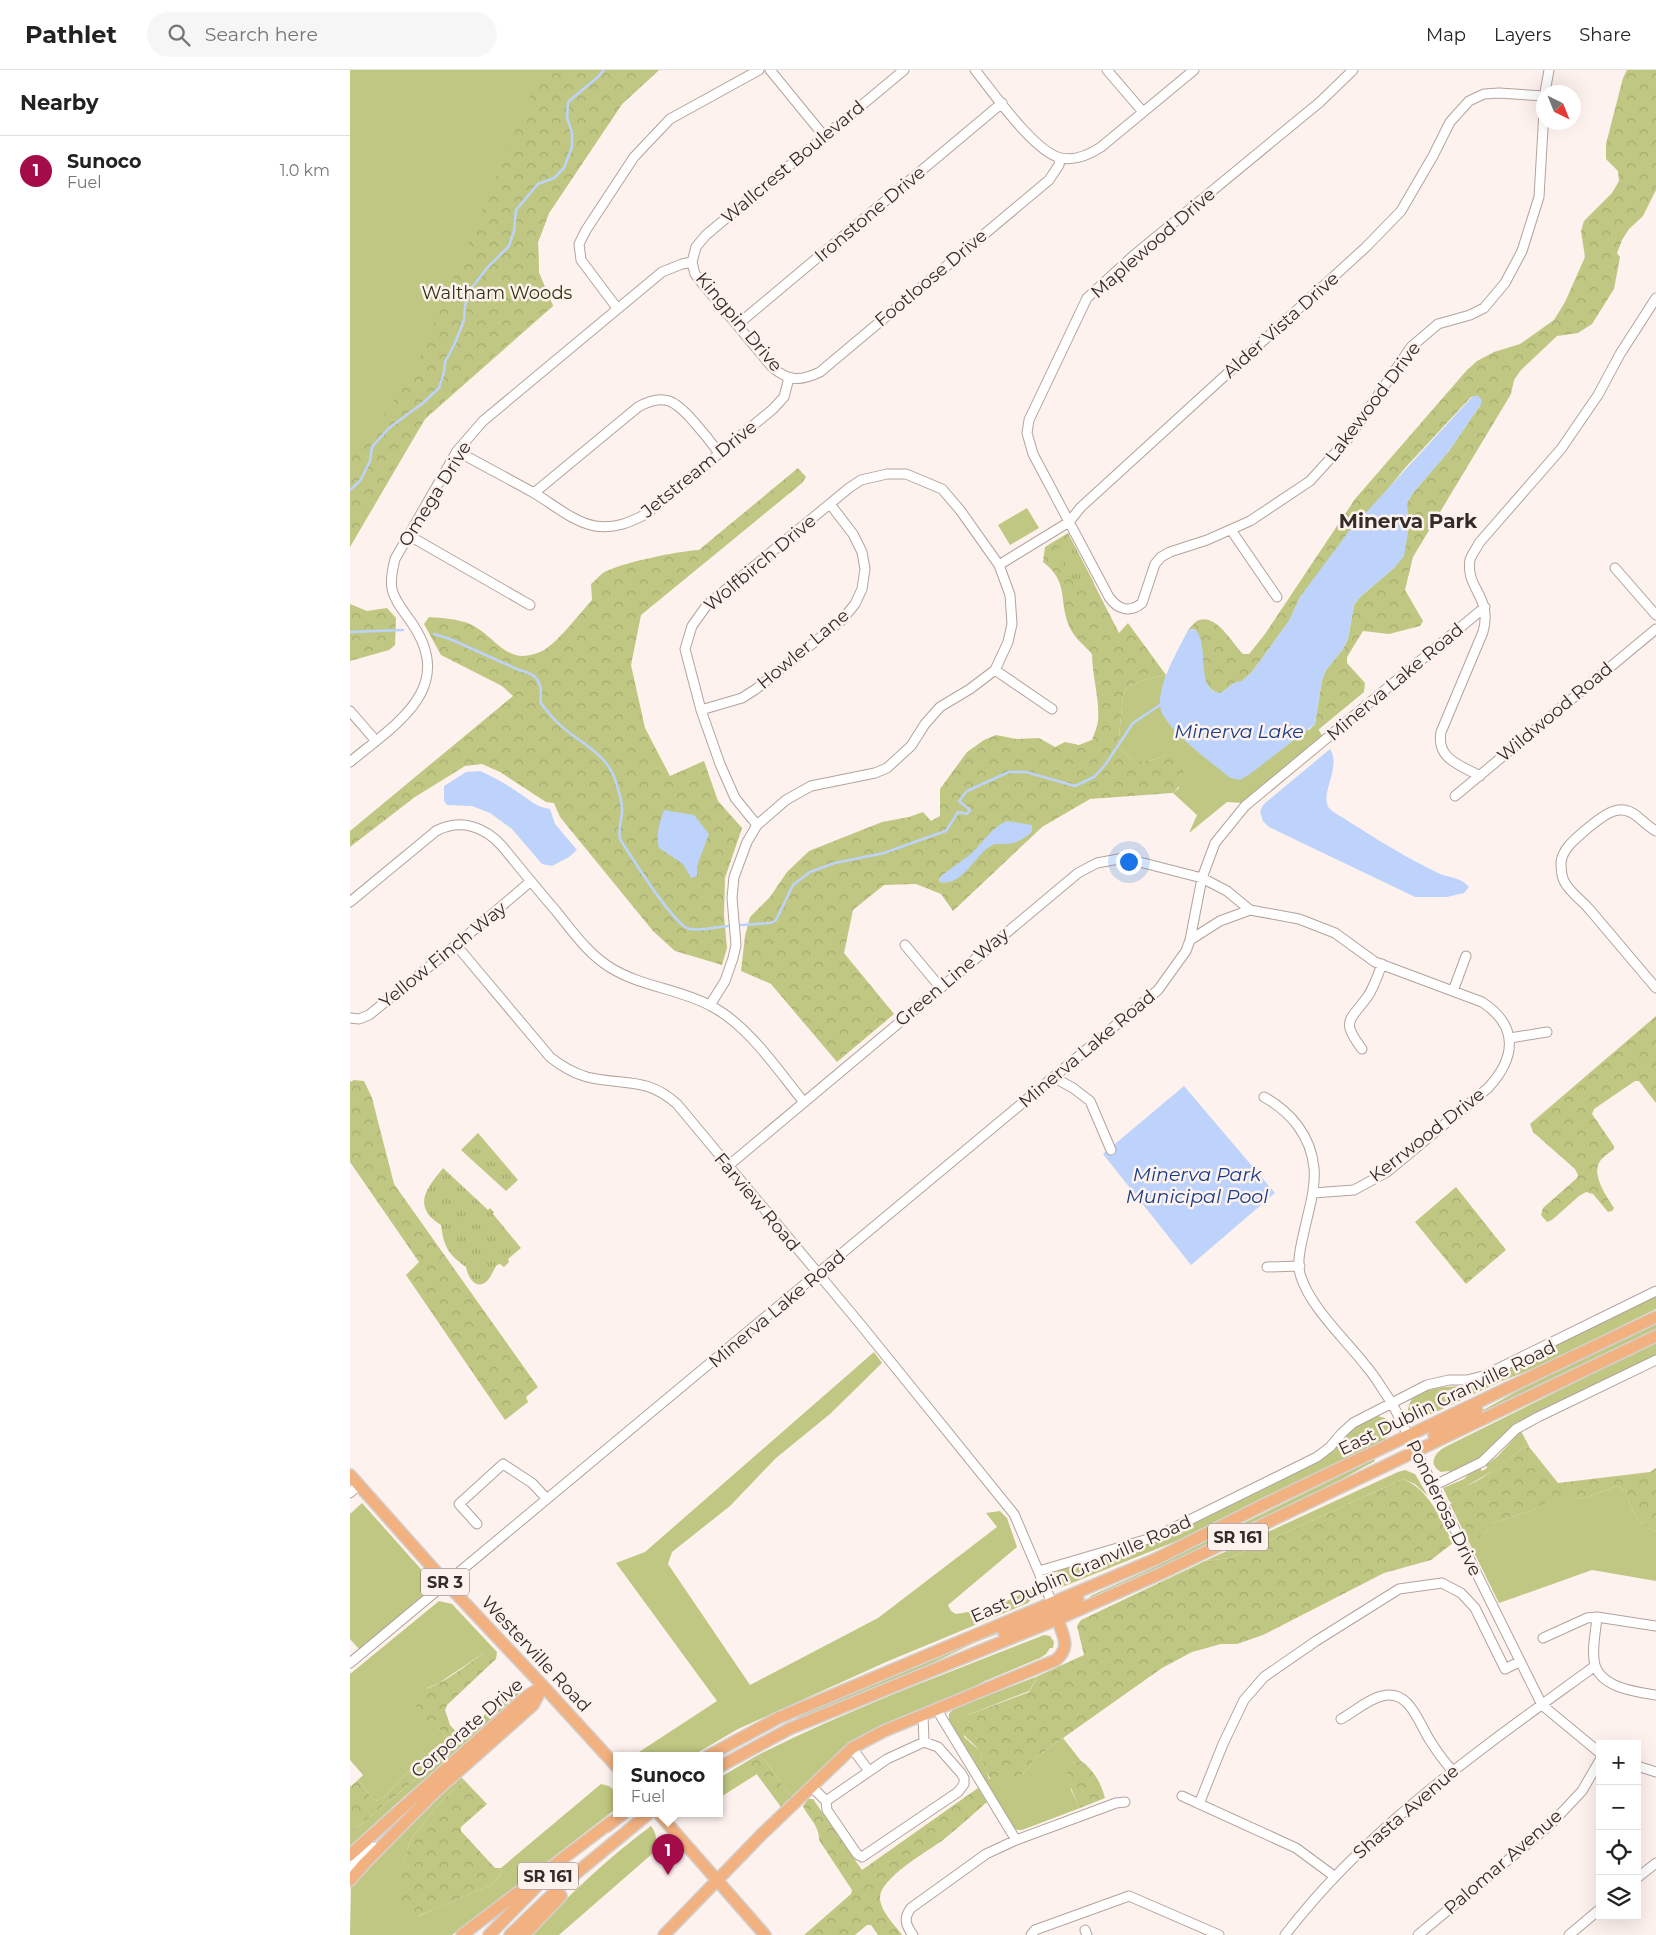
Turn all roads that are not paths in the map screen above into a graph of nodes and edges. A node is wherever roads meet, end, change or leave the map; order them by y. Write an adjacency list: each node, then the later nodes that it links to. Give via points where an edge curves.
1 (759, 70): 18 (street, via 670,119 634,157 586,230 579,244 581,260)
2 (770, 70): 14 (street)
3 (904, 70): 14 (street, Wallcrest Boulevard)
4 (975, 70): 11 (street)
5 (1107, 70): 12 (street)
6 (1194, 70): 12 (street)
7 (1353, 70): 25 (street, Maplewood Drive, via 1320,102 1126,262 1088,298 1029,420 1027,433 1034,454)
8 (1549, 70): 9 (street)
9 (1546, 85)
10 (1536, 94): 25 (street, Alder Vista Drive, via 1484,94 1469,101 1450,122 1401,211 1366,247 1081,507)
11 (1002, 103): 15 (street, via 1038,145); 19 (street, Ironstone Drive)
12 (1143, 112): 15 (street, via 1090,155)
13 (1543, 130): 26 (street, Lakewood Drive, via 1539,197 1522,250 1505,283 1484,308 1470,316 1438,324 1411,347 1348,439 1310,481)
14 (824, 136): 16 (street, Wallcrest Boulevard, via 706,235 696,248)
15 (1060, 158): 20 (street, Footloose Drive, via 1049,180 820,372 805,378)
16 (692, 262): 18 (street, Omega Drive, via 666,269); 19 (street, Kingpin Drive, via 695,274)
17 (1656, 298): 32 (street, via 1598,395 1561,449 1470,559 1471,578)
18 (617, 308): 21 (street, Omega Drive, via 483,421)
19 (737, 325): 20 (street, Kingpin Drive, via 772,367)
20 (789, 378): 22 (street, Jetstream Drive, via 779,403)
21 (456, 451): 23 (street, Jetstream Drive); 27 (street, Omega Drive)
22 (719, 453): 23 (street, Jetstream Drive, via 646,514 617,526 594,526); 23 (street, via 681,407 662,399 649,400)
23 (534, 494)
24 (830, 504): 28 (street, Wolfbirch Drive, via 861,480 887,474 906,474 942,489); 38 (street, Wolfbirch Drive, via 707,605 692,626 685,649); 38 (street, Howler Lane, via 862,552 865,569 862,589 855,604 842,620 756,689 742,698)
25 (1069, 522): 28 (street, Alder Vista Drive); 33 (street, Maplewood Drive, via 1114,605)
26 (1231, 530): 30 (street); 33 (street, Lakewood Drive, via 1161,556 1155,564 1142,603)
27 (408, 535): 31 (street); 40 (street, Omega Drive, via 395,560 391,588 422,641 428,655 428,671 417,703)
28 (998, 565): 36 (street, Wolfbirch Drive, via 1010,595 1012,624)
29 (1616, 568): 34 (street)
30 (1277, 597)
31 (530, 606)
32 (1485, 607): 42 (street, via 1483,632 1439,742 1442,752 1450,760); 46 (street, Minerva Lake Road, via 1245,806 1215,843)
33 (1131, 610)
34 (1656, 615)
35 (1656, 629): 42 (street, Wildwood Road)
36 (995, 670): 37 (street); 44 (street, via 940,707 910,746 887,768 811,786 786,800)
37 (1052, 709)
38 (701, 710): 44 (street, Wolfbirch Drive, via 735,798)
39 (350, 711): 40 (street)
40 (376, 741): 41 (street, Omega Drive)
41 (350, 762)
42 (1480, 776): 43 (street, Wildwood Road)
43 (1455, 796)
44 (757, 825): 58 (street, via 734,878 732,898 736,945 733,958 725,981)
45 (1656, 832): 56 (street, via 1629,811 1616,809 1573,841 1561,862 1564,881)
46 (1202, 878): 49 (street, Green Line Way, via 1227,891); 50 (street, Minerva Lake Road); 55 (street, Green Line Way, via 1124,858 1097,863 1078,873)
47 (531, 881): 48 (street, via 492,835 473,827 451,826 428,837); 51 (street, Yellow Finch Way); 58 (street, via 589,951 611,968 630,978)
48 (350, 902)
49 (1250, 910): 50 (street, via 1236,914); 54 (street, via 1300,919 1335,933)
50 (1190, 940): 63 (street, Minerva Lake Road, via 1186,951 1158,990)
51 (456, 945): 59 (street, Yellow Finch Way, via 369,1015); 67 (street, Farview Road, via 550,1057 568,1070 587,1077 636,1083 658,1090 677,1104)
52 (905, 945): 55 (street)
53 (1466, 956): 57 (street)
54 (1382, 964): 57 (street); 62 (street, via 1368,995 1349,1022 1350,1032)
55 (940, 987): 65 (street, Green Line Way)
56 (1656, 988)
57 (1453, 991): 61 (street, via 1494,1010)
58 (710, 1005): 65 (street, via 742,1029)
59 (350, 1018)
60 (1547, 1032): 61 (street)
61 (1510, 1038): 68 (street, Kerrwood Drive, via 1510,1049 1500,1075 1387,1172 1354,1190)
62 (1362, 1049)
63 (1054, 1078): 66 (street, via 1090,1101); 71 (street, Minerva Lake Road)
64 (1264, 1097): 68 (street, Ponderosa Drive, via 1294,1119 1308,1143 1314,1168)
65 (803, 1101): 67 (street, Green Line Way)
66 (1111, 1150)
67 (728, 1166): 71 (street, Farview Road)
68 (1312, 1193): 69 (street, Ponderosa Drive, via 1300,1250)
69 (1300, 1266): 70 (street); 77 (street, Ponderosa Drive, via 1300,1276 1312,1300 1368,1368)
70 (1267, 1267)
71 (818, 1275): 83 (street, Minerva Lake Road); 87 (street, Farview Road, via 1014,1514)
72 (1656, 1292): 77 (street, East Dublin Granville Road, via 1484,1376 1427,1385)
73 (1656, 1317): 76 (main road, East Dublin Granville Road / SR 161)
74 (1656, 1336): 79 (main road, East Dublin Granville Road / SR 161)
75 (1656, 1360): 81 (street, via 1538,1417 1516,1430 1482,1462)
76 (1536, 1375): 78 (main road, East Dublin Granville Road / SR 161); 79 (main road, via 1431,1437)
77 (1392, 1403): 78 (street, Ponderosa Drive); 87 (street, East Dublin Granville Road, via 1353,1423 1317,1457 1155,1537)
78 (1408, 1436): 79 (street, Ponderosa Drive); 84 (main road, via 1395,1453); 86 (main road, East Dublin Granville Road / SR 161)
79 (1416, 1451): 81 (street, Ponderosa Drive); 84 (main road, East Dublin Granville Road / SR 161)
80 (350, 1475): 82 (main road, Westerville Road / SR 3)
81 (1433, 1486): 94 (street, Ponderosa Drive)
82 (354, 1489): 88 (main road, Westerville Road / SR 3)
83 (548, 1500): 85 (street, via 532,1483 503,1464 459,1504); 88 (street, Minerva Lake Road)
84 (1269, 1522): 91 (main road, East Dublin Granville Road / SR 161)
85 (477, 1524)
86 (1145, 1564): 89 (main road, East Dublin Granville Road / SR 161); 91 (main road, via 1132,1576 1064,1606 1059,1610)
87 (1039, 1571): 89 (street, Farview Road)
88 (447, 1584): 95 (street, Minerva Lake Road); 98 (main road, Westerville Road / SR 3)
89 (1052, 1603): 97 (main road, via 1053,1608 1047,1614 923,1666); 107 (main road, East Dublin Granville Road / SR 161, via 778,1718)
90 (1598, 1617): 92 (street); 93 (street, via 1587,1618); 96 (street)
91 (1058, 1619): 97 (main road, East Dublin Granville Road / SR 161); 101 (main road, via 1066,1643 1062,1655 1056,1660)
92 (1656, 1626)
93 (1543, 1638)
94 (1519, 1662): 100 (street, Ponderosa Drive); 120 (street, via 1505,1669 1475,1608 1461,1592 1442,1583 1399,1589 1264,1677 1244,1700)
95 (350, 1663)
96 (1595, 1666): 99 (street, via 1612,1684); 100 (street, Shasta Avenue)
97 (916, 1676): 109 (main road, East Dublin Granville Road / SR 161, via 789,1729)
98 (543, 1686): 108 (main road, Westerville Road / SR 3); 116 (main road, Corporate Drive, via 533,1704); 127 (main road, Corporate Drive, via 526,1696)
99 (1656, 1695)
100 (1542, 1705): 106 (street, Ponderosa Drive); 112 (street, Shasta Avenue)
101 (937, 1710): 102 (main road); 126 (street)
102 (923, 1715): 104 (street); 105 (main road)
103 (1341, 1719): 112 (street, via 1380,1696 1404,1699)
104 (924, 1742): 113 (street); 118 (street, via 938,1747 950,1758 961,1773 964,1784 958,1792 862,1857 827,1810)
105 (852, 1748): 113 (street); 115 (main road)
106 (1596, 1750)
107 (714, 1752)
108 (613, 1763)
109 (723, 1764)
110 (1596, 1767): 145 (street, Palomar Avenue, via 1582,1791 1550,1825)
111 (1641, 1767): 114 (street)
112 (1452, 1770): 131 (street, Shasta Avenue)
113 (869, 1771): 118 (street)
114 (1656, 1772)
115 (812, 1787): 118 (street); 133 (main road)
116 (435, 1792): 129 (street, Corporate Drive); 132 (main road)
117 (1182, 1796): 120 (street)
118 (826, 1800)
119 (1125, 1802): 126 (street)
120 (1199, 1804): 131 (street, via 1296,1848)
121 (618, 1817): 124 (main road, SR 161)
122 (644, 1817): 125 (main road, SR 161)
123 (663, 1817): 133 (main road)
124 (611, 1822): 135 (main road); 136 (main road, SR 161, via 544,1880)
125 (624, 1832): 137 (main road, SR 161); 138 (main road)
126 (1016, 1840): 141 (street, via 986,1854 917,1902 906,1917 907,1927)
127 (350, 1855)
128 (1656, 1863): 130 (street)
129 (350, 1868)
130 (1641, 1875)
131 (1334, 1876): 144 (street, Shasta Avenue)
132 (350, 1880)
133 (718, 1880): 139 (main road); 140 (main road)
134 (1596, 1912): 146 (street)
135 (462, 1935)
136 (489, 1935)
137 (510, 1935)
138 (524, 1935)
139 (664, 1935)
140 (765, 1935)
141 (913, 1935)
142 (1031, 1935): 143 (street, via 1035,1930 1129,1896)
143 (1219, 1935)
144 (1284, 1935)
145 (1418, 1935)
146 (1569, 1935)

